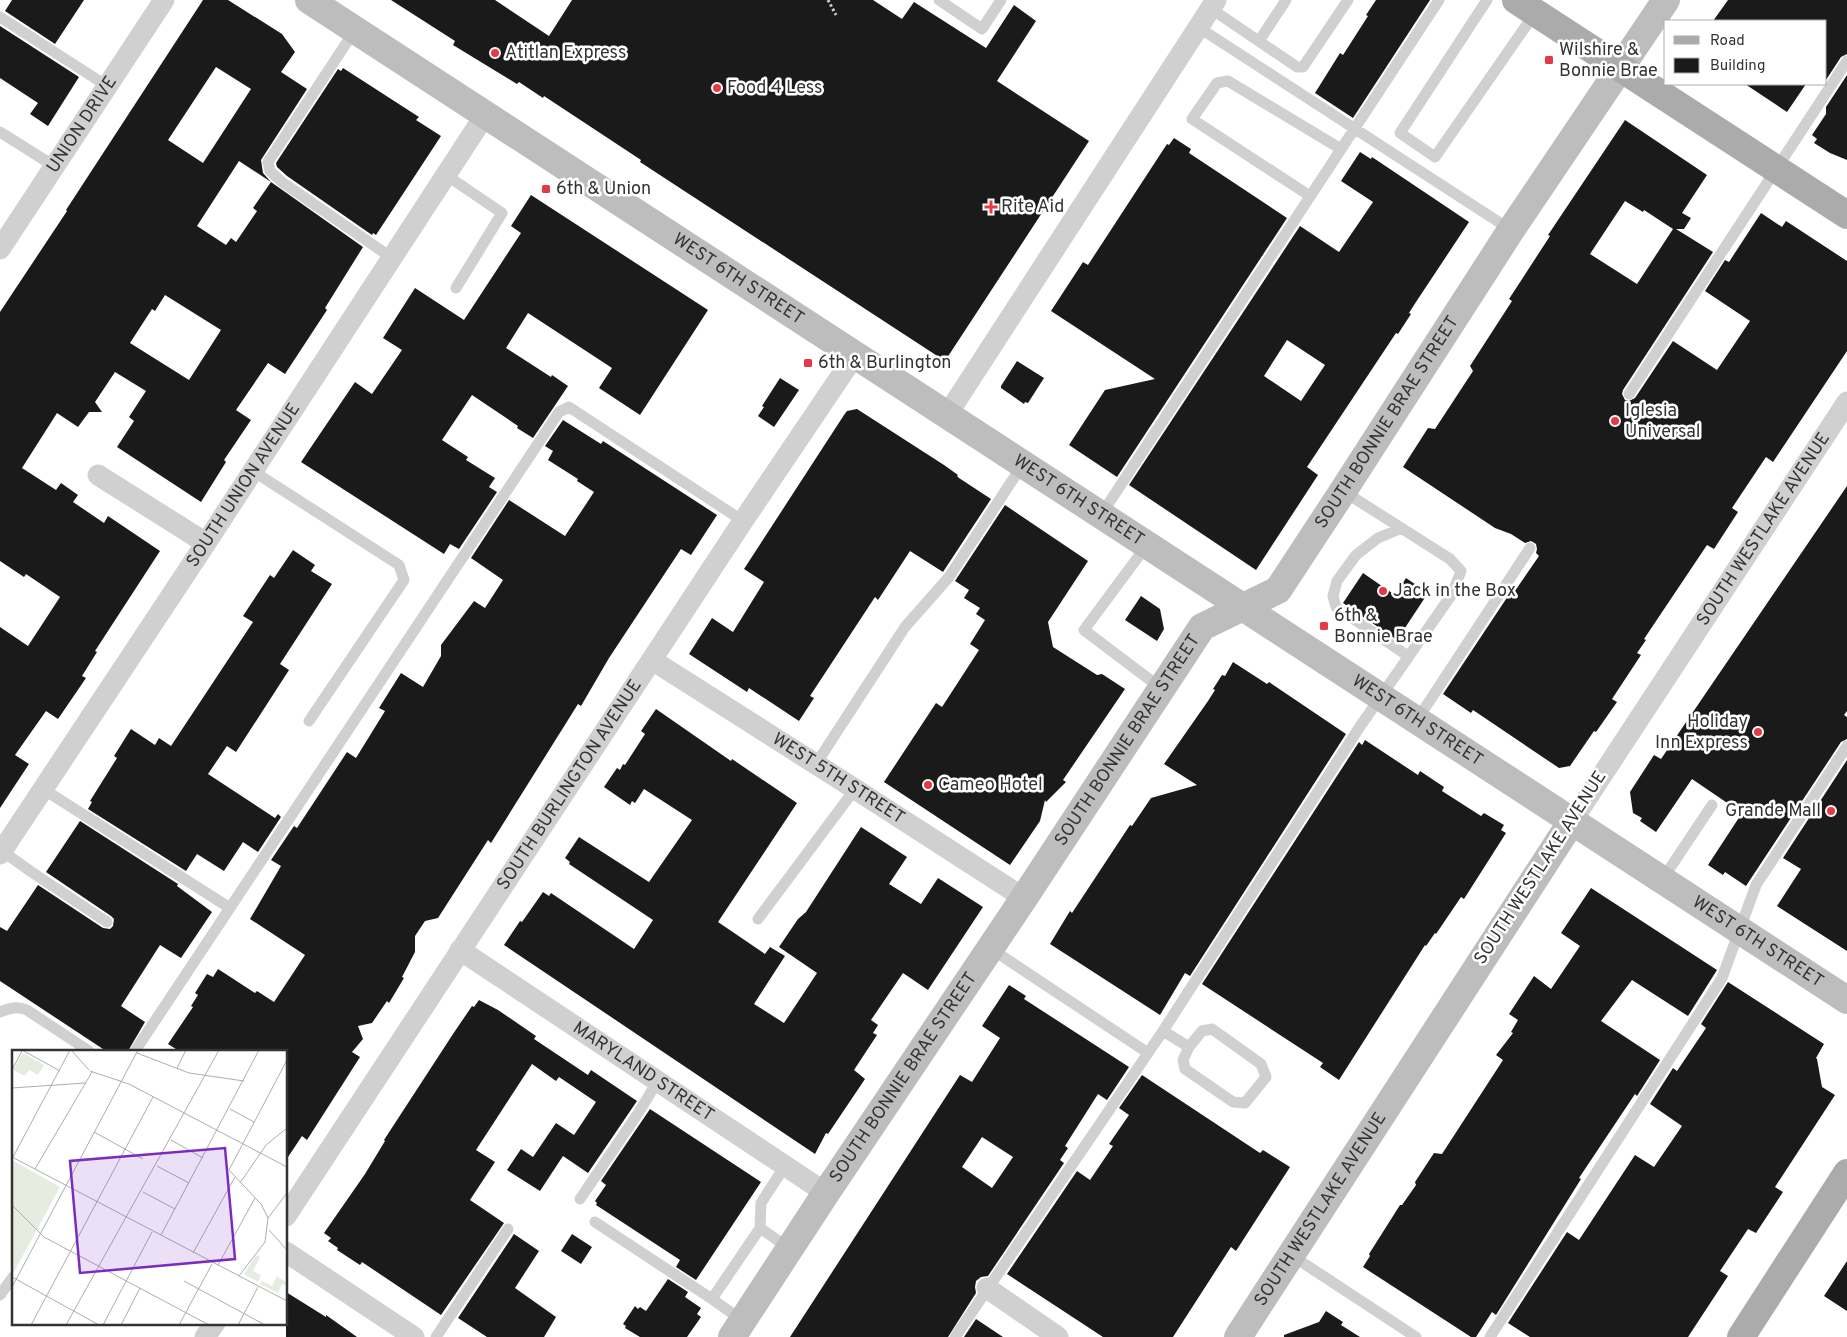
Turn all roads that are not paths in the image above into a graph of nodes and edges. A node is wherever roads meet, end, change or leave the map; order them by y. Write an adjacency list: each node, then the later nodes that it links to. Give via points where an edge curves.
1 (164, 0): 18 (street, UNION DRIVE)
2 (309, 0): 14 (street, WEST 6TH STREET)
3 (939, 0): 4 (lane, via 982,28)
4 (1001, 0)
5 (1286, 0): 15 (lane)
6 (1348, 0): 15 (lane, via 1303,67 1297,67)
7 (1439, 0): 20 (lane)
8 (1487, 0): 11 (lane, via 1400,132 1435,157)
9 (1666, 0): 17 (street, SOUTH BONNIE BRAE STREET)
10 (1213, 4): 13 (street); 15 (lane)
11 (1526, 6): 17 (main road)
12 (0, 17): 18 (lane)
13 (1198, 27): 20 (lane); 35 (street)
14 (355, 30): 19 (street, WEST 6TH STREET); 30 (lane, via 268,162 270,171 282,182)
15 (1258, 41)
16 (1847, 61): 24 (lane)
17 (1621, 68): 24 (main road); 28 (street, SOUTH BONNIE BRAE STREET)
18 (107, 86): 23 (street, UNION DRIVE)
19 (486, 115): 25 (street, SOUTH UNION AVENUE); 32 (street, WEST 6TH STREET)
20 (1355, 128): 22 (lane); 28 (lane)
21 (0, 132): 23 (lane)
22 (1341, 149): 26 (lane); 26 (lane, via 1228,81 1217,83 1192,119)
23 (54, 166): 29 (street, UNION DRIVE)
24 (1776, 169): 27 (main road); 33 (lane)
25 (446, 175): 30 (street, SOUTH UNION AVENUE); 31 (lane, via 502,213)
26 (1310, 196): 40 (lane)
27 (1847, 215)
28 (1511, 230): 39 (street, SOUTH BONNIE BRAE STREET)
29 (0, 249)
30 (392, 258): 37 (street, SOUTH UNION AVENUE)
31 (456, 288)
32 (855, 355): 35 (street, WEST 6TH STREET); 41 (street, SOUTH BURLINGTON AVENUE)
33 (1629, 394)
34 (1847, 402): 58 (street, SOUTH WESTLAKE AVENUE)
35 (947, 415): 36 (street, WEST 6TH STREET)
36 (1023, 464): 40 (street, WEST 6TH STREET); 54 (lane, via 949,576 905,627)
37 (253, 471): 43 (street, SOUTH UNION AVENUE); 52 (lane, via 399,565 404,580)
38 (98, 475): 43 (street)
39 (1344, 491): 42 (lane); 46 (street, SOUTH BONNIE BRAE STREET, via 1278,590)
40 (1101, 515): 44 (street, WEST 6TH STREET)
41 (743, 521): 48 (street, SOUTH BURLINGTON AVENUE); 62 (lane, via 569,407 559,412)
42 (1402, 528): 47 (lane, via 1450,559 1461,571 1452,594); 47 (lane, via 1378,538 1356,555 1336,581 1333,596 1336,607)
43 (206, 542): 56 (street, SOUTH UNION AVENUE)
44 (1147, 545): 46 (street, WEST 6TH STREET); 49 (lane, via 1084,630)
45 (1530, 548): 51 (lane)
46 (1242, 607): 49 (street, SOUTH BONNIE BRAE STREET, via 1202,627); 50 (street, WEST 6TH STREET)
47 (1408, 656): 50 (lane)
48 (652, 660): 54 (street, WEST 5TH STREET); 67 (street, SOUTH BURLINGTON AVENUE)
49 (1162, 689): 61 (street, SOUTH BONNIE BRAE STREET)
50 (1380, 696): 51 (street, WEST 6TH STREET); 70 (lane)
51 (1417, 720): 58 (street, WEST 6TH STREET)
52 (309, 721)
53 (1847, 746): 65 (lane, via 1756,885)
54 (816, 764): 55 (street, WEST 5TH STREET)
55 (855, 789): 61 (street, WEST 5TH STREET); 63 (lane)
56 (42, 790): 59 (street, SOUTH UNION AVENUE); 62 (lane)
57 (1712, 805): 60 (lane)
58 (1572, 821): 60 (street, WEST 6TH STREET); 86 (street, SOUTH WESTLAKE AVENUE)
59 (1, 852): 64 (lane)
60 (1662, 880): 65 (street, WEST 6TH STREET)
61 (1024, 898): 66 (street, SOUTH BONNIE BRAE STREET)
62 (230, 908): 73 (lane)
63 (758, 920)
64 (107, 922)
65 (1740, 931): 68 (street, WEST 6TH STREET); 100 (lane, via 1722,978)
66 (990, 948): 74 (lane); 78 (street, SOUTH BONNIE BRAE STREET)
67 (460, 950): 75 (street, MARYLAND STREET); 80 (street, SOUTH BURLINGTON AVENUE)
68 (1847, 1000)
69 (0, 1012): 72 (lane, via 20,1007 27,1010)
70 (1163, 1031): 71 (lane); 74 (lane)
71 (1189, 1047): 71 (lane, via 1183,1060 1185,1069 1233,1102 1245,1104 1266,1077 1261,1064 1212,1030 1202,1031)
72 (87, 1050)
73 (136, 1050)
74 (1148, 1053): 88 (lane)
75 (658, 1082): 76 (street, MARYLAND STREET); 79 (lane)
76 (785, 1166): 78 (street, MARYLAND STREET); 82 (lane, via 760,1203)
77 (1847, 1173): 101 (main road)
78 (826, 1193): 84 (street, SOUTH BONNIE BRAE STREET)
79 (580, 1199)
80 (288, 1213)
81 (595, 1222): 90 (lane)
82 (760, 1228): 84 (lane); 90 (lane)
83 (508, 1229): 95 (lane)
84 (790, 1249): 92 (street, SOUTH BONNIE BRAE STREET)
85 (288, 1253): 93 (street)
86 (1291, 1255): 98 (street, SOUTH WESTLAKE AVENUE); 99 (lane)
87 (12, 1278): 89 (lane)
88 (986, 1288): 96 (lane); 97 (street)
89 (0, 1295)
90 (712, 1299): 92 (lane)
91 (214, 1324): 94 (street)
92 (737, 1329)
93 (408, 1335)
94 (205, 1337)
95 (436, 1337)
96 (955, 1337)
97 (1058, 1337)
98 (1238, 1337)
99 (1416, 1337)
100 (1490, 1337)
101 (1741, 1337)

